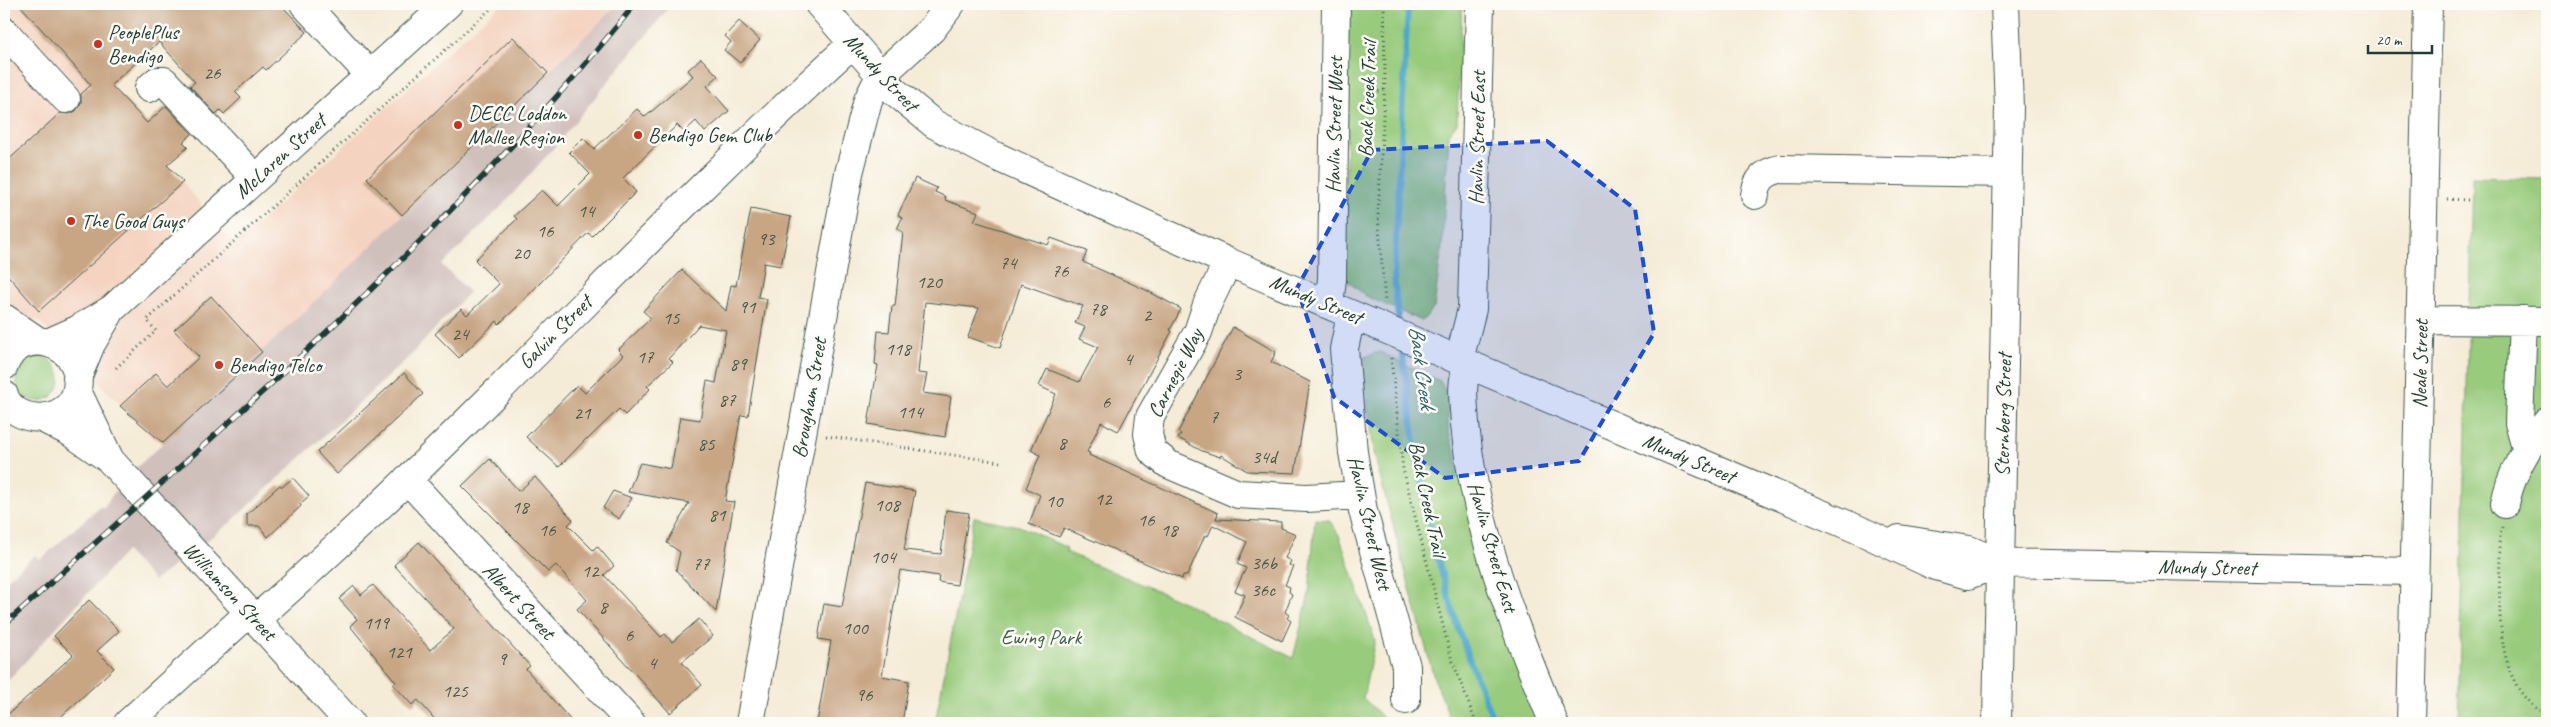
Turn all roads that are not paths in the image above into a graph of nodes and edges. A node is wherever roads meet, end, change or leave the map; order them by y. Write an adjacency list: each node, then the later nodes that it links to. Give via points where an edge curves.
1 (304, 4): 12 (street)
2 (448, 4): 12 (street, McLaren Street)
3 (818, 4): 11 (street, Mundy Street)
4 (951, 4): 13 (street, via 932,29)
5 (1336, 4): 22 (street, Havlin Street West, via 1332,279)
6 (1480, 4): 27 (street, Havlin Street East, via 1472,309)
7 (2005, 4): 16 (street, Sternberg Street)
8 (2020, 4): 16 (street, Sternberg Street)
9 (2428, 4): 24 (street, Neale Street)
10 (4, 31): 15 (street)
11 (853, 43): 13 (street, Mundy Street); 35 (street, Galvin Street, via 765,124)
12 (370, 75): 18 (street, McLaren Street)
13 (880, 76): 20 (street, Mundy Street, via 912,108 956,137); 45 (street, Brougham Street, via 868,100 849,173)
14 (150, 88): 18 (street, via 156,81 164,81)
15 (66, 99)
16 (2009, 107): 17 (street, Sternberg Street)
17 (2008, 173): 19 (street, via 1780,169 1764,175 1758,182); 38 (street, Sternberg Street)
18 (255, 178): 21 (street, McLaren Street)
19 (1755, 195)
20 (1228, 262): 22 (street, Mundy Street); 36 (street, Carnegie Way, via 1198,332 1150,417 1148,434 1152,451 1168,464 1238,494 1306,498)
21 (112, 309): 26 (street, McLaren Street, via 77,330); 29 (street, McLaren Street, via 91,344)
22 (1340, 310): 27 (street, Mundy Street, bridge, via 1381,316 1424,345); 36 (street, Havlin Street West)
23 (4, 318): 26 (street)
24 (2421, 320): 25 (street); 39 (street, Neale Street)
25 (2535, 321): 33 (street, via 2519,423)
26 (44, 341): 28 (street, McLaren Street, via 24,345 13,352); 29 (street, Williamson Street, via 64,351 72,360)
27 (1463, 362): 38 (street, Mundy Street, via 1857,529 1933,566 1958,574 1980,572); 46 (street, Havlin Street East, via 1469,458 1481,512 1511,614)
28 (4, 366)
29 (77, 385): 31 (street, McLaren Street, via 67,407 57,414); 34 (street, Williamson Street)
30 (4, 395): 31 (street, Williamson Street)
31 (23, 419): 34 (street, Williamson Street, via 73,434)
32 (2547, 422): 33 (street)
33 (2526, 448): 37 (street, via 2512,478)
34 (109, 459): 40 (street, Williamson Street)
35 (407, 479): 40 (street, Galvin Street); 44 (street, Albert Street)
36 (1360, 495): 41 (street, Havlin Street West, via 1406,666)
37 (2505, 504)
38 (2000, 563): 39 (street, Mundy Street); 47 (street, Sternberg Street)
39 (2414, 571): 48 (street, Neale Street)
40 (253, 616): 42 (street, Galvin Street); 43 (street, Williamson Street)
41 (1406, 700)
42 (128, 723)
43 (350, 723)
44 (630, 723)
45 (750, 723)
46 (1554, 723)
47 (1997, 723)
48 (2411, 723)

